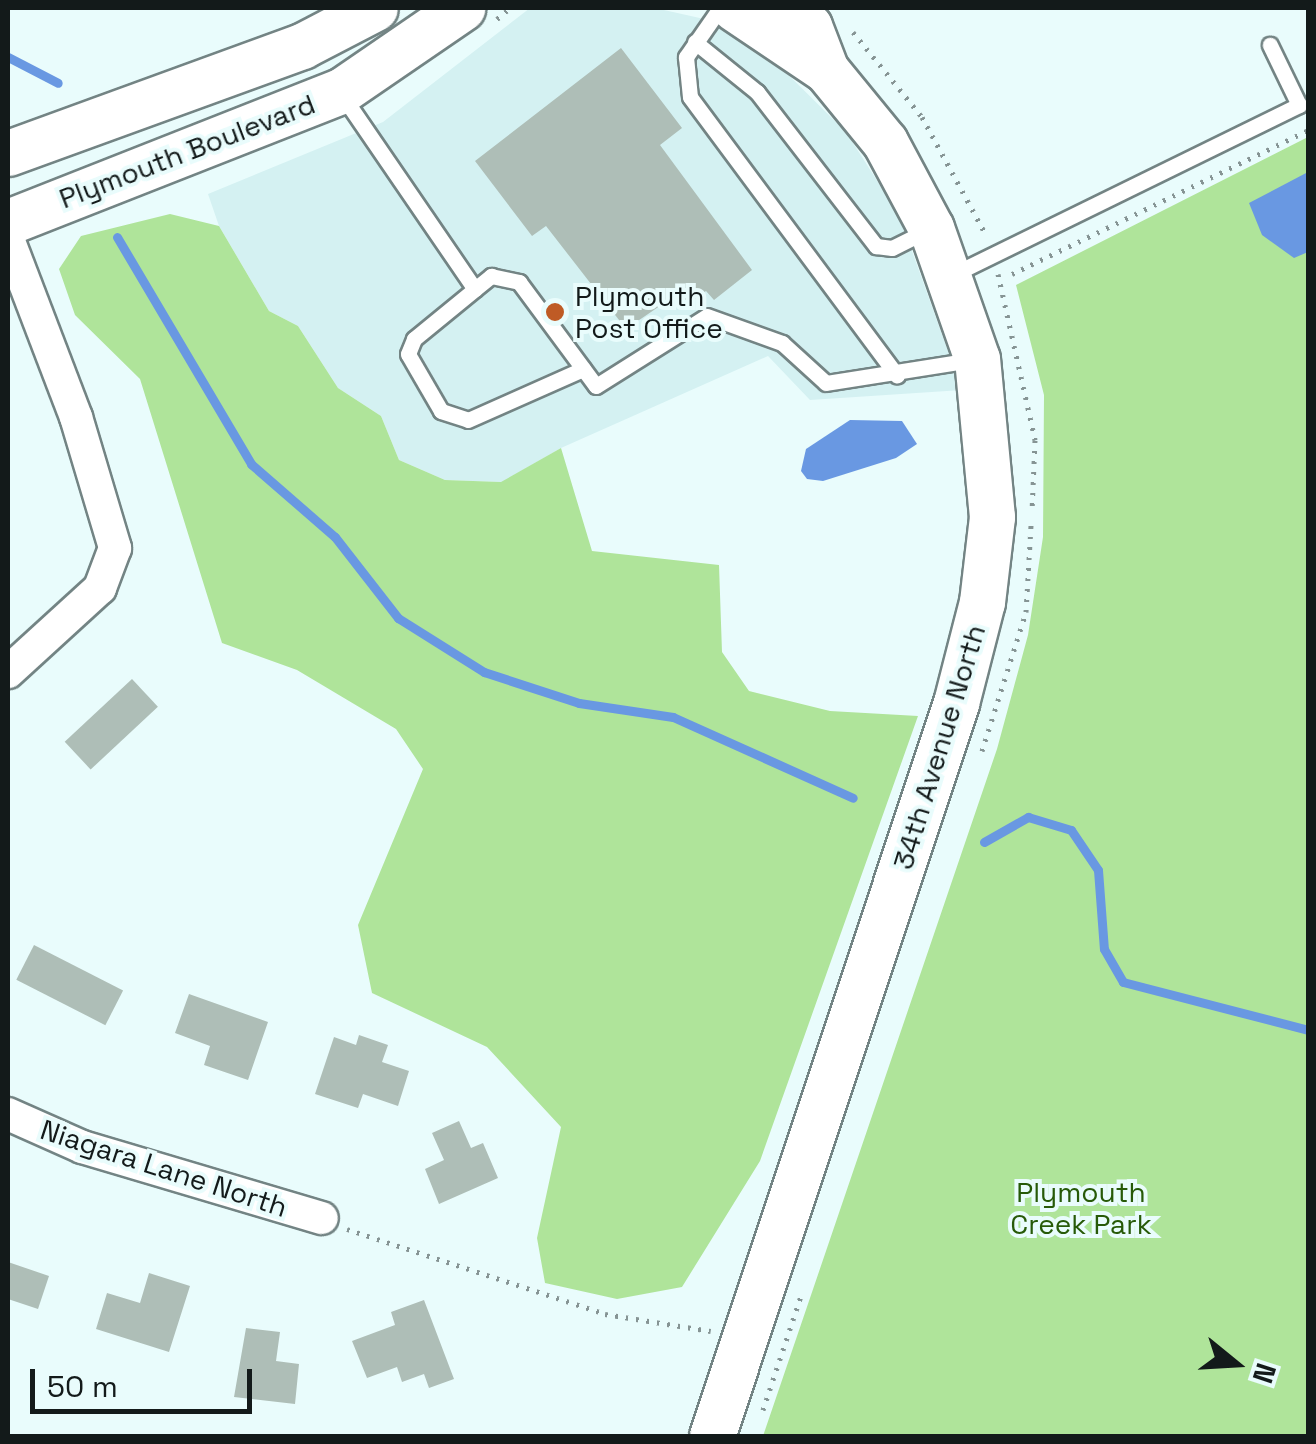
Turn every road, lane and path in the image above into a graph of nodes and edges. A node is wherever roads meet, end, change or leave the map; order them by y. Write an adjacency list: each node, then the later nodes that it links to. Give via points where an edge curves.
1 (375, 8): 12 (street, Plymouth Boulevard, via 302,46)
2 (462, 8): 9 (street, Plymouth Boulevard)
3 (720, 8): 6 (lane)
4 (734, 8): 8 (street, 34th Avenue North)
5 (787, 8): 8 (street, 34th Avenue North, via 809,26)
6 (695, 42): 14 (lane, via 757,92 876,246 892,248); 21 (lane, via 683,74 690,97)
7 (1270, 46): 10 (lane)
8 (826, 70): 14 (street, 34th Avenue North, via 885,142)
9 (340, 91): 13 (street, Plymouth Boulevard); 18 (lane)
10 (1304, 103): 16 (lane)
11 (1308, 130): 17 (path)
12 (8, 153)
13 (8, 222)
14 (931, 228): 16 (street, 34th Avenue North)
15 (8, 238): 22 (street, via 76,417 115,548 100,588)
16 (950, 276): 19 (street, 34th Avenue North)
17 (1000, 279)
18 (475, 289): 20 (lane, via 491,276 519,282); 20 (lane, via 414,338 408,354 441,411 468,420)
19 (977, 359): 21 (lane); 26 (street, 34th Avenue North, via 992,517 972,650)
20 (583, 369): 21 (lane, via 596,386 706,316 782,343 826,383)
21 (897, 376)
22 (8, 672)
23 (8, 1114): 24 (street, Niagara Lane North, via 82,1147)
24 (322, 1218): 25 (path, via 605,1314)
25 (712, 1331)
26 (712, 1436)

